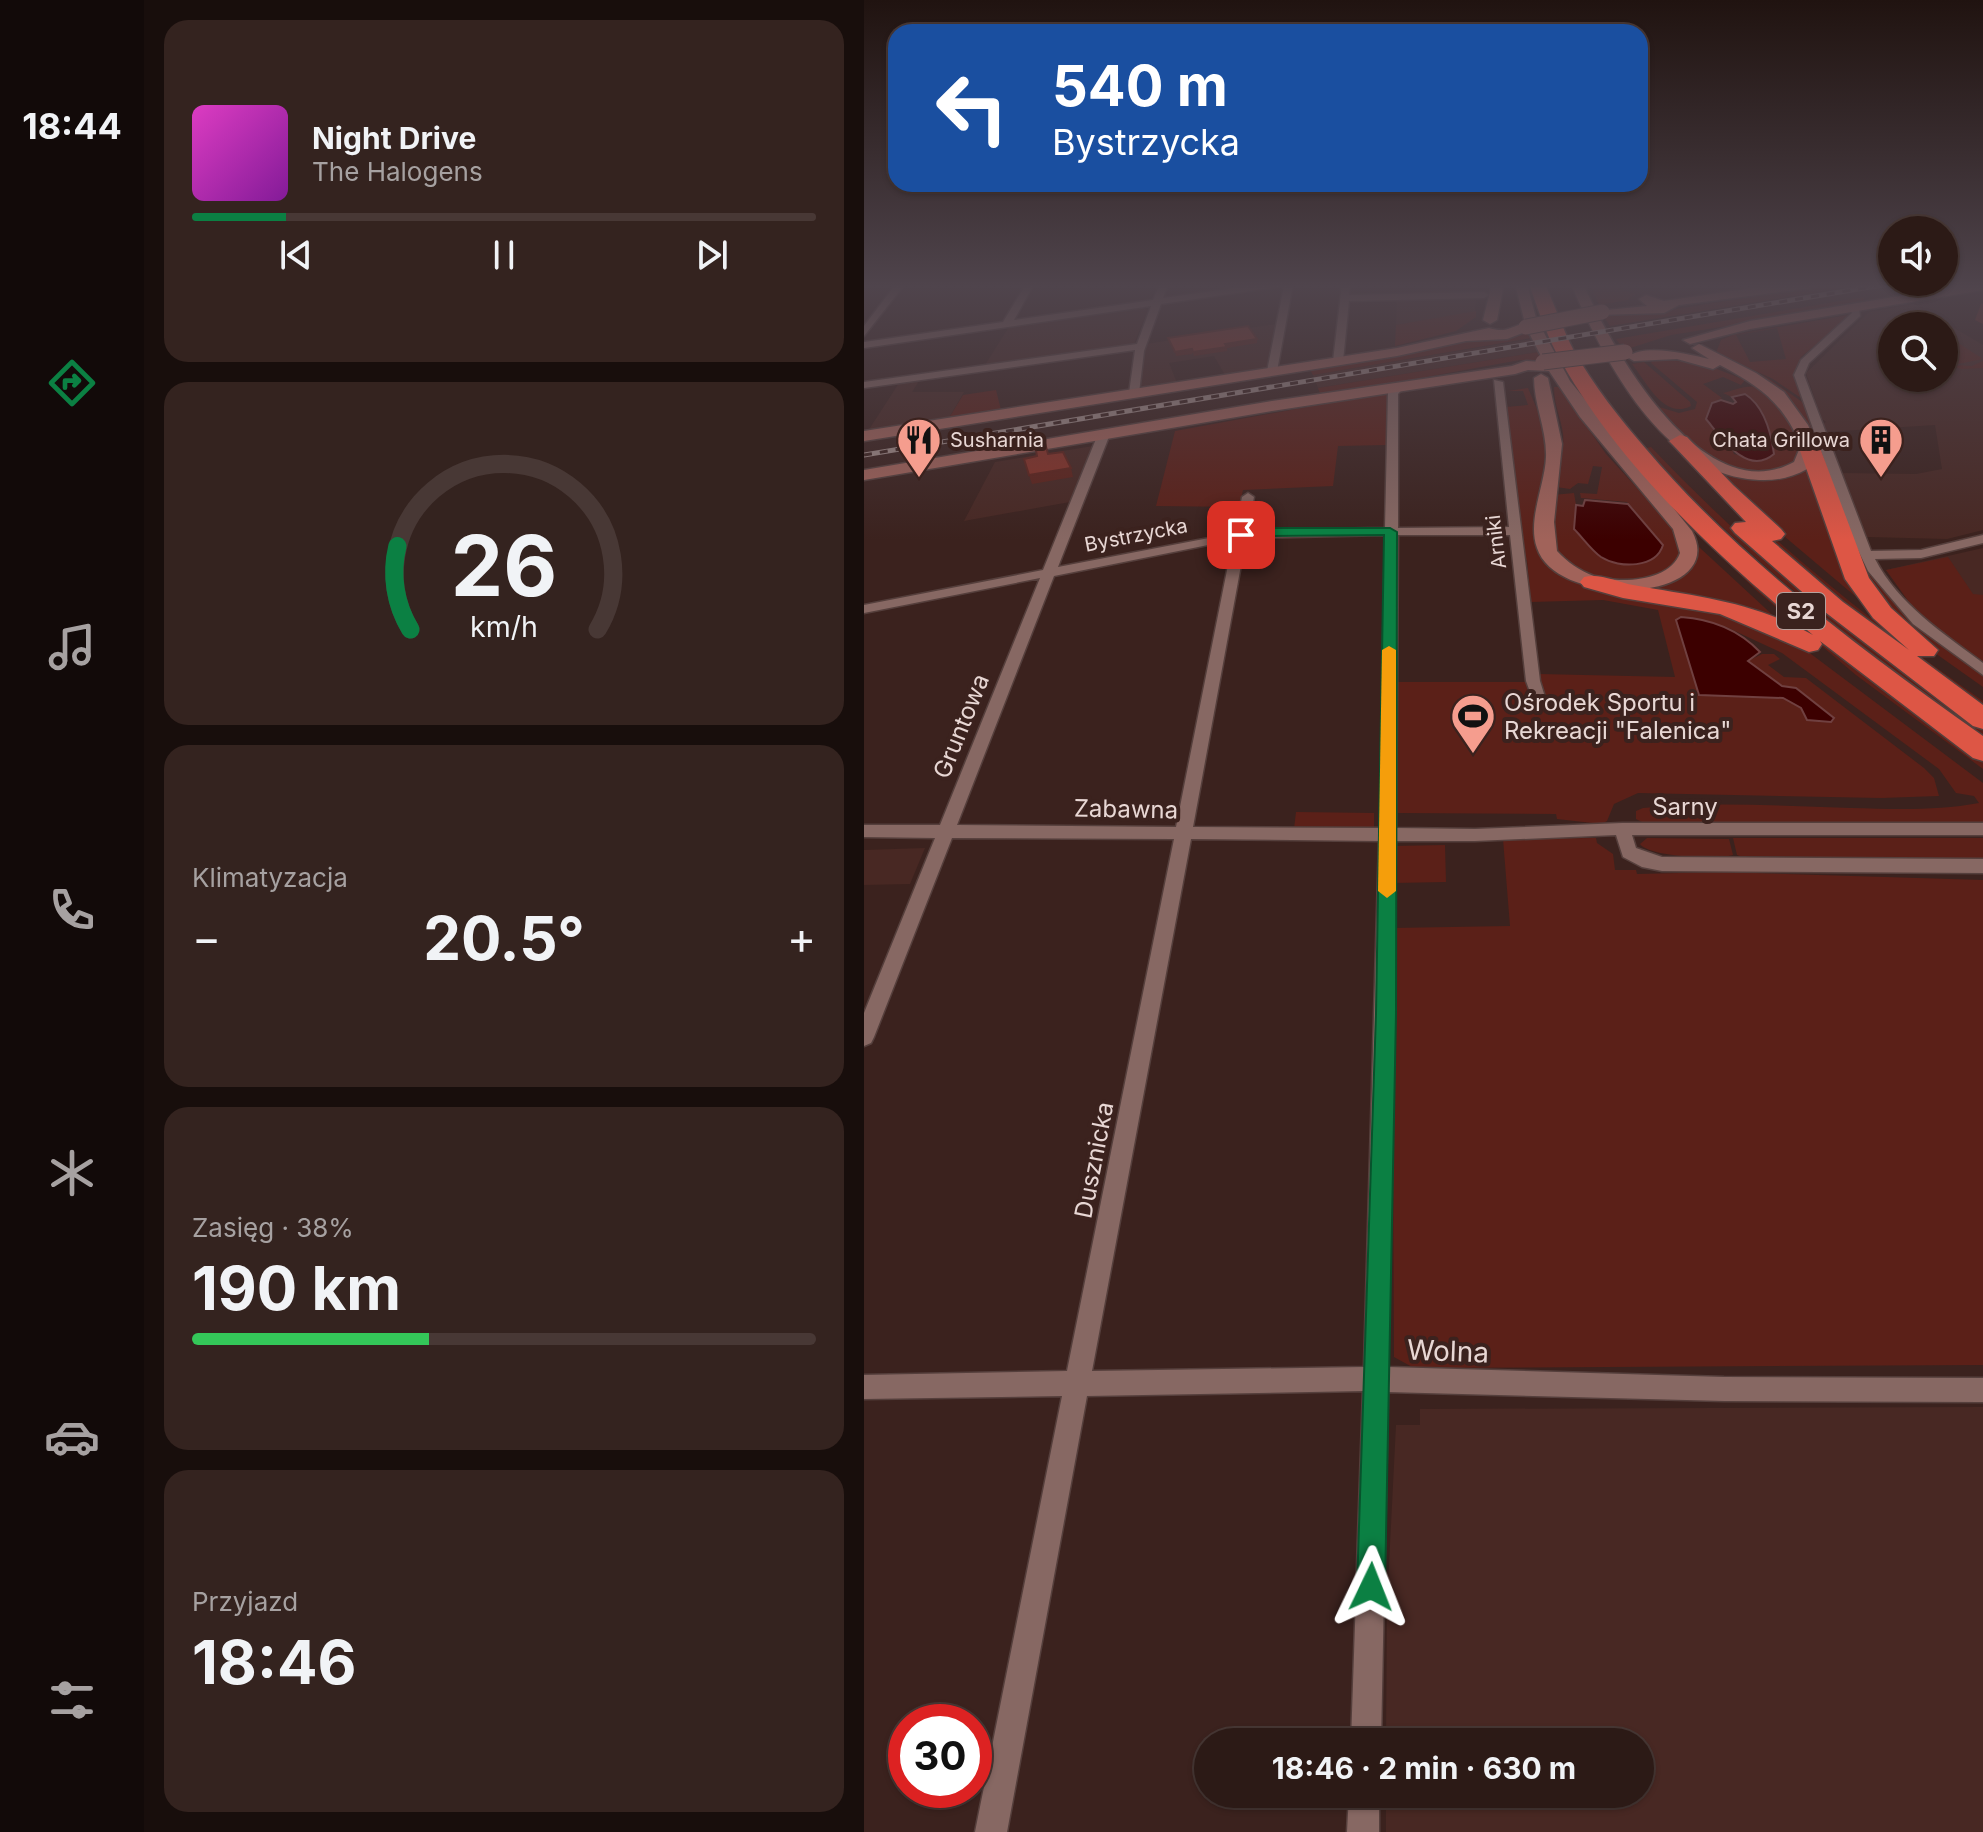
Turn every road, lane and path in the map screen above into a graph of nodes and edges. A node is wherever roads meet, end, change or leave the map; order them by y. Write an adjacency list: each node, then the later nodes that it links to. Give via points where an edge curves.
1 (974, 369): 20 (street)
2 (1134, 369): 22 (street)
3 (1283, 369): 15 (main road)
4 (1491, 369): 17 (main road)
5 (1534, 369): 16 (main road)
6 (1551, 369): 16 (main road, bridge)
7 (1558, 369): 30 (main road, via 1574,398)
8 (1558, 369): 16 (main road)
9 (1577, 369): 45 (highway, S2, via 1627,440 1677,496 1808,617)
10 (1604, 369): 44 (highway, S2, via 1642,423 1753,537 1834,607)
11 (1624, 369): 26 (main road)
12 (1726, 369): 18 (main road)
13 (1734, 369): 18 (main road)
14 (1801, 369): 35 (street)
15 (1267, 372): 22 (main road)
16 (1538, 372): 17 (main road); 23 (main road); 23 (main road)
17 (1460, 377): 21 (main road)
18 (1750, 377): 27 (main road, via 1789,406)
19 (1498, 382): 31 (street, Arniki)
20 (864, 385)
21 (1390, 390): 24 (main road); 32 (street)
22 (1127, 395): 25 (main road)
23 (1553, 431): 37 (main road, via 1546,549 1570,572)
24 (1104, 434): 28 (main road); 36 (street, Gruntowa)
25 (864, 436)
26 (1680, 441): 27 (main road, via 1714,466 1755,476 1798,468); 41 (highway, via 1794,552)
27 (1809, 445): 41 (highway, via 1863,589 1882,613)
28 (864, 475)
29 (1248, 497): 33 (street, Dusznicka)
30 (1670, 512): 37 (main road, via 1690,547 1685,565 1643,584); 39 (highway)
31 (1515, 531): 32 (street, Bystrzycka); 43 (street, Arniki)
32 (1390, 532): 33 (street, Bystrzycka); 52 (street)
33 (1241, 535): 36 (street, Bystrzycka); 51 (street, Dusznicka)
34 (1983, 539): 35 (street, via 1921,554)
35 (1866, 555): 40 (street, via 1918,621)
36 (1048, 573): 38 (street, Bystrzycka); 50 (street, Gruntowa)
37 (1593, 582): 39 (highway, via 1619,591 1718,605)
38 (864, 609)
39 (1809, 644): 46 (highway)
40 (1983, 670)
41 (1953, 674): 42 (highway)
42 (1983, 695)
43 (1538, 697)
44 (1983, 719)
45 (1983, 751)
46 (1983, 778)
47 (1622, 829): 48 (street, Sarny); 52 (street, Sarny); 53 (street, via 1629,852 1662,864)
48 (1983, 829)
49 (864, 831): 50 (street, Zabawna)
50 (945, 831): 51 (street, Zabawna); 54 (street, Gruntowa)
51 (1184, 834): 52 (street, Zabawna); 56 (street, Dusznicka)
52 (1388, 834): 55 (street)
53 (1983, 866)
54 (864, 1037)
55 (1377, 1379): 56 (street, Wolna); 58 (street, Wolna); 59 (street)
56 (1078, 1382): 57 (street, Wolna); 61 (street, Dusznicka)
57 (864, 1387)
58 (1983, 1390)
59 (1366, 1728)
60 (1364, 1808): 62 (street)
61 (991, 1832)
62 (1363, 1832)

